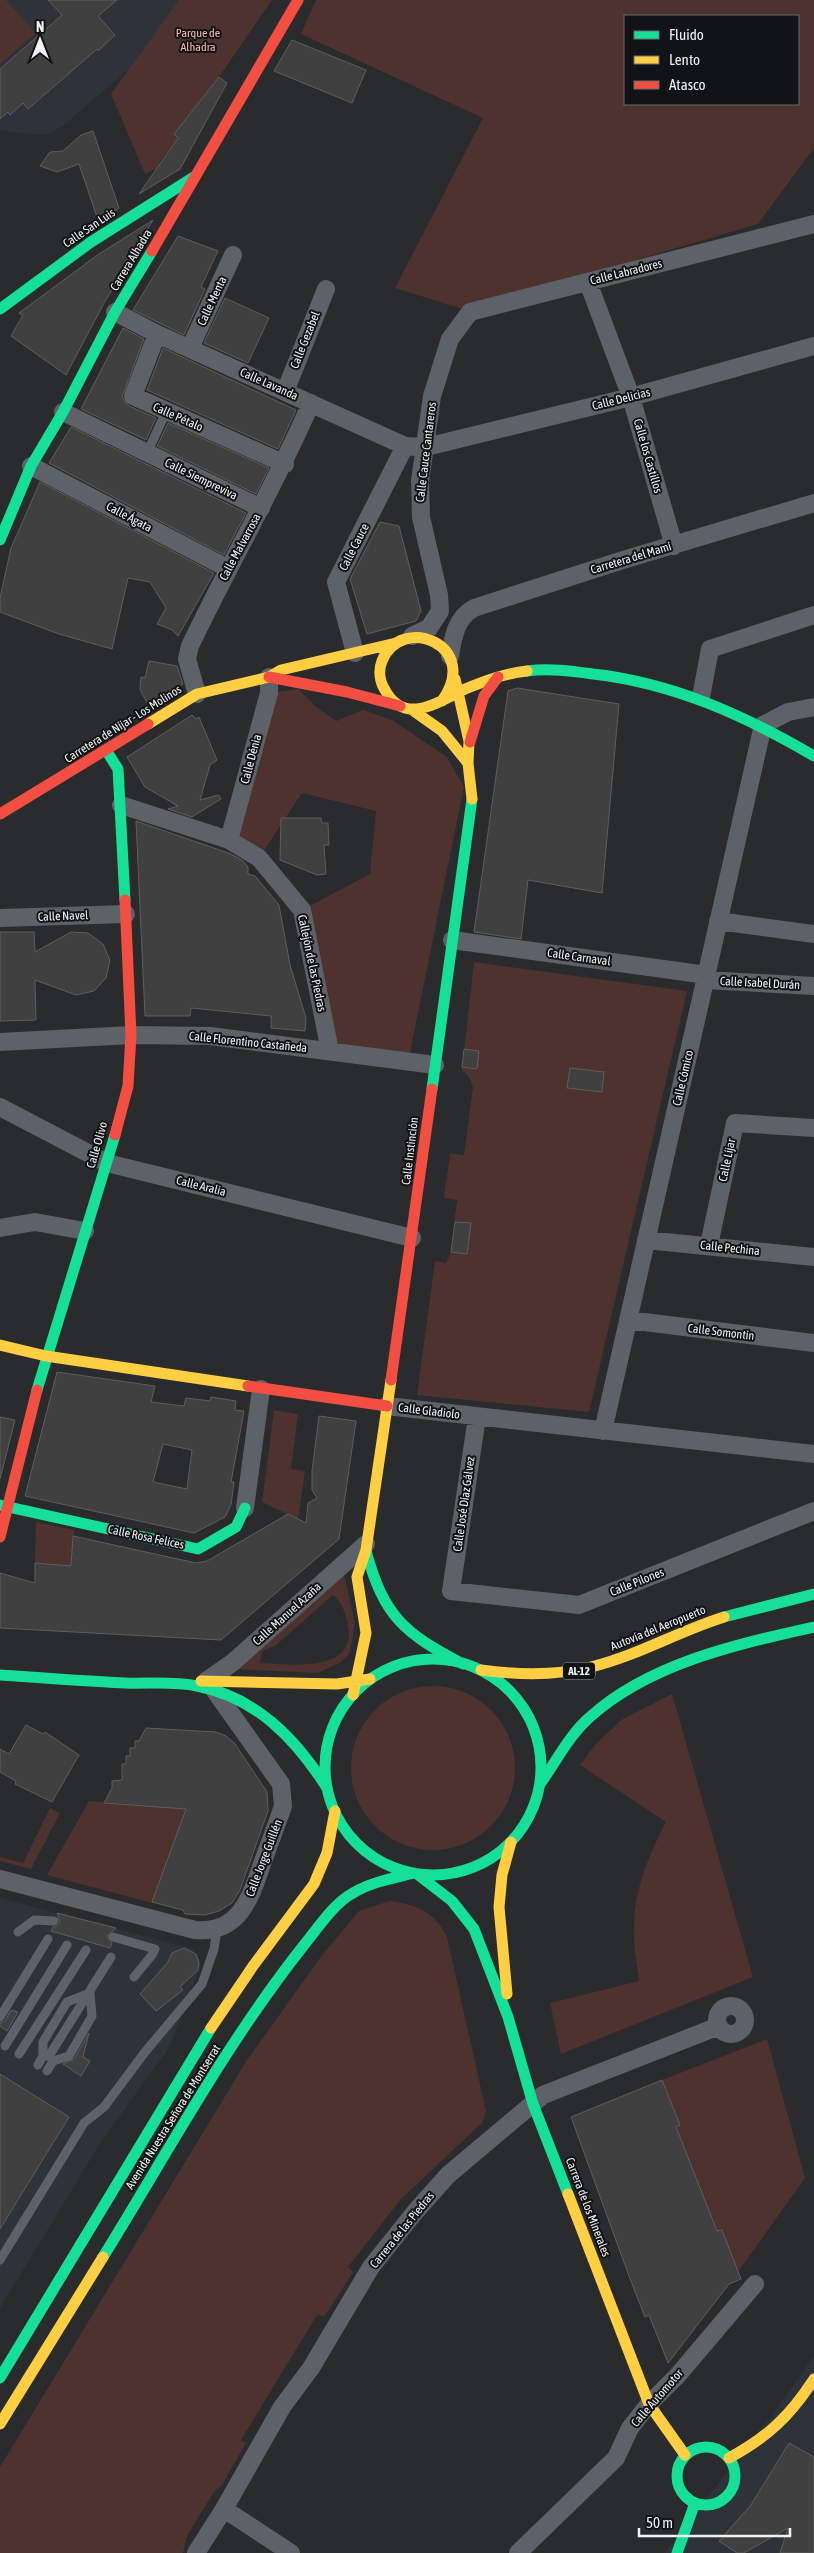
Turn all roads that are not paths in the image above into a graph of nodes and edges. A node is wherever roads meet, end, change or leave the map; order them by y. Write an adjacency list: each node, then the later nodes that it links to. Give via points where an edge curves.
1 (298, 0): 2 (main road, Carrera Alhadra)
2 (198, 174): 7 (main road, Calle San Luis, via 91,242); 8 (main road, Carrera Alhadra)
3 (814, 224): 5 (street, Calle Labradores)
4 (234, 255): 12 (street, Calle Menta)
5 (588, 282): 10 (street, Calle Labradores, via 470,312); 14 (street, Calle los Castillos)
6 (326, 289): 13 (street, Calle Gezabel)
7 (0, 309)
8 (115, 312): 9 (street, Calle Lavanda); 16 (main road, Carrera Alhadra)
9 (158, 334): 12 (street, Calle Lavanda); 17 (street, Calle Pétalo, via 133,396)
10 (450, 339): 19 (street, Calle Cauce Cantareros, via 432,396)
11 (814, 346): 14 (street, Calle Delicias)
12 (190, 348): 13 (street, Calle Lavanda)
13 (285, 392): 15 (street, Calle Lavanda)
14 (631, 397): 19 (street, Calle Delicias); 27 (street, Calle los Castillos)
15 (311, 403): 18 (street, Calle Lavanda); 21 (street, Calle Malvarrosa)
16 (63, 412): 20 (street, Calle Siempreviva); 22 (main road, Carrera Alhadra)
17 (166, 412): 20 (lane); 21 (street, Calle Pétalo)
18 (405, 446): 19 (street, Calle Lavanda); 33 (street, Calle Cauce, via 336,582)
19 (426, 447): 29 (street, Calle Cauce Cantareros, via 419,508)
20 (144, 452): 24 (street, Calle Siempreviva)
21 (285, 464): 24 (street, Calle Malvarrosa)
22 (31, 466): 25 (main road, Carrera Alhadra); 28 (street, Calle Ágata)
23 (814, 503): 27 (street, Carretera del Mamí)
24 (261, 508): 28 (street, Calle Malvarrosa)
25 (2, 525): 26 (main road, Carrera Alhadra)
26 (0, 540)
27 (674, 546): 31 (street, Carretera del Mamí, via 474,608 465,613)
28 (227, 568): 39 (street, Calle Malvarrosa, via 190,646 187,659)
29 (439, 595): 31 (street, Calle Cauce Cantareros, via 453,610); 32 (street, Calle Cauce Cantareros, via 440,611 434,624 426,631)
30 (814, 615): 40 (street, via 710,649)
31 (457, 626): 34 (street)
32 (402, 640): 33 (main road, Carretera de Níjar - Los Molinos); 34 (main road, via 433,641); 43 (main road, via 385,654 380,673 387,696)
33 (355, 652): 36 (main road, Carretera de Níjar - Los Molinos, via 281,670)
34 (456, 659): 37 (main road)
35 (495, 672): 38 (main road); 40 (main road, via 536,669 626,678); 45 (main road, Calle Instinción, via 484,696)
36 (268, 677): 39 (main road, Carretera de Níjar - Los Molinos); 43 (main road, via 333,689); 51 (street, Calle Dénia, via 269,693)
37 (454, 679): 38 (main road, Calle Instinción); 41 (main road, via 451,691)
38 (458, 693): 41 (main road); 45 (main road, Calle Instinción)
39 (197, 694): 46 (main road, Carretera de Níjar - Los Molinos)
40 (701, 698): 44 (main road)
41 (442, 702): 43 (main road, via 428,708)
42 (814, 706): 44 (street, via 788,712)
43 (405, 708): 48 (main road, via 442,731)
44 (763, 725): 47 (main road); 54 (street, Calle Cómico)
45 (469, 747): 48 (main road, Calle Instinción)
46 (106, 750): 49 (main road, Calle Olivo, via 118,769); 50 (main road, Carretera de Níjar - Los Molinos)
47 (814, 756)
48 (468, 762): 56 (main road, Calle Instinción, via 472,796)
49 (121, 805): 51 (street, Callejón de las Piedras); 52 (main road, Calle Olivo)
50 (0, 814)
51 (230, 840): 61 (street, Callejón de las Piedras, via 259,858 302,910)
52 (126, 914): 53 (street, Calle Navel); 59 (main road, Calle Olivo)
53 (0, 918)
54 (718, 922): 55 (street); 57 (street, Calle Cómico)
55 (814, 934)
56 (452, 940): 57 (street, Calle Carnaval); 62 (main road, Calle Instinción)
57 (706, 978): 58 (street, Calle Isabel Durán); 69 (street, Calle Cómico)
58 (814, 986)
59 (130, 1035): 60 (street, Calle Florentino Castañeda); 61 (street, Calle Florentino Castañeda, via 210,1036); 65 (main road, Calle Olivo, via 128,1086)
60 (0, 1042)
61 (330, 1051): 62 (street, Calle Florentino Castañeda)
62 (435, 1065): 68 (main road, Calle Instinción)
63 (0, 1107): 65 (street, Calle Aralia)
64 (814, 1128): 70 (street, Calle Líjar, via 735,1123)
65 (107, 1163): 67 (main road, Calle Olivo); 68 (street, Calle Aralia)
66 (0, 1228): 67 (street, via 35,1222)
67 (85, 1231): 75 (main road, Calle Olivo)
68 (412, 1238): 77 (main road, Calle Instinción)
69 (646, 1240): 70 (street, Calle Pechina); 72 (street, Calle Cómico)
70 (709, 1245): 71 (street, Calle Pechina)
71 (814, 1257)
72 (628, 1320): 73 (street, Calle Somontín); 79 (street, Calle Cómico)
73 (814, 1343)
74 (0, 1345): 75 (main road, Calle Gladiolo)
75 (46, 1356): 76 (main road, Calle Gladiolo); 81 (main road, Calle Olivo)
76 (261, 1389): 77 (main road, Calle Gladiolo); 82 (street, Calle Rosa Felices)
77 (387, 1406): 78 (street, Calle Gladiolo); 85 (main road, Calle Instinción)
78 (477, 1417): 79 (street, Calle Gladiolo); 86 (street, Calle José Díaz Gálvez)
79 (603, 1431): 80 (street, Calle Gladiolo)
80 (814, 1454)
81 (4, 1506): 82 (main road, Calle Rosa Felices, via 198,1548 236,1527); 84 (main road, Calle Olivo)
82 (244, 1508)
83 (814, 1511): 86 (street, Calle Pilones, via 579,1605)
84 (0, 1537)
85 (366, 1546): 89 (main road, Calle Instinción, via 381,1598 396,1622 427,1646); 93 (main road, Calle Instinción, via 357,1577 366,1633); 94 (street, Calle Manuel Azaña)
86 (451, 1592)
87 (814, 1594): 90 (main road, Autovía del Aeropuerto / AL-12, via 713,1620 609,1662 576,1671 522,1674)
88 (814, 1627): 96 (main road, via 683,1665 616,1697 582,1725)
89 (463, 1664): 90 (main road); 92 (main road, via 419,1660 390,1668)
90 (481, 1670): 96 (main road, via 512,1693 529,1718 537,1736)
91 (0, 1675): 94 (main road)
92 (370, 1679): 93 (main road); 95 (main road)
93 (356, 1682): 94 (main road); 95 (main road, Calle Instinción)
94 (210, 1686): 97 (main road, via 279,1726); 103 (street, Calle Jorge Guillén, via 281,1784 284,1795 251,1896 242,1911)
95 (353, 1695): 97 (main road, via 339,1714 328,1742)
96 (540, 1784): 99 (main road, via 528,1820)
97 (327, 1788): 98 (main road)
98 (335, 1812): 100 (main road, via 345,1830 367,1852 394,1868); 123 (main road, Avenida Nuestra Señora de Montserrat, via 327,1853 314,1884 204,2038)
99 (511, 1842): 100 (main road, via 468,1869 439,1874); 113 (main road, Carrera de los Minerales, via 502,1874 499,1907)
100 (415, 1873): 113 (main road, Carrera de los Minerales, via 452,1901 470,1922); 126 (main road, Avenida Nuestra Señora de Montserrat, via 378,1882 352,1893 305,1944 234,2044)
101 (0, 1879): 103 (street, via 181,1928)
102 (54, 1922): 104 (lane, via 34,1920)
103 (216, 1930): 121 (lane, via 214,1949 202,1984 144,2052 104,2107 84,2123)
104 (18, 1932)
105 (113, 1937): 110 (lane, via 154,1949)
106 (48, 1939): 112 (lane)
107 (68, 1945): 115 (lane)
108 (86, 1950): 116 (lane)
109 (111, 1957): 111 (lane)
110 (134, 1978)
111 (90, 1993): 117 (lane); 117 (lane, via 67,2002 43,2042); 117 (lane, via 92,2016 69,2056)
112 (0, 2017)
113 (508, 2017): 120 (main road, Carrera de los Minerales)
114 (719, 2026): 120 (street, Carrera de las Piedras, via 544,2095)
115 (6, 2046)
116 (20, 2054)
117 (48, 2058): 118 (lane); 119 (lane)
118 (38, 2065)
119 (47, 2071)
120 (534, 2104): 125 (main road, Carrera de los Minerales); 130 (street, Carrera de las Piedras, via 448,2175 371,2266 311,2368 282,2407)
121 (0, 2260)
122 (755, 2284): 125 (street, Calle Automotor, via 678,2375)
123 (0, 2378)
124 (814, 2379): 128 (main road, via 782,2424 764,2439)
125 (649, 2404): 127 (main road, Carrera de los Minerales); 133 (street, Calle Automotor, via 630,2428 616,2458)
126 (0, 2424)
127 (685, 2455): 128 (main road, via 700,2447 708,2447); 129 (main road, via 677,2470 678,2486 688,2499)
128 (729, 2458): 129 (main road, via 735,2474 732,2490 720,2502)
129 (696, 2503): 134 (main road)
130 (224, 2509): 131 (street, Carrera de las Piedras); 132 (street)
131 (196, 2553)
132 (291, 2553)
133 (518, 2553)
134 (676, 2553)

